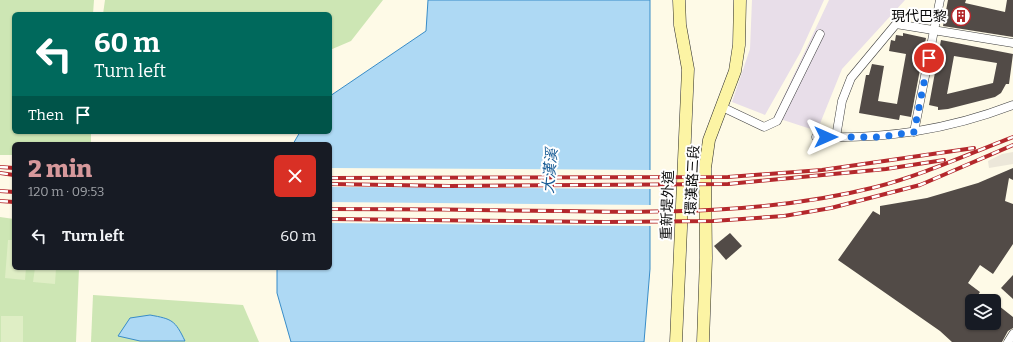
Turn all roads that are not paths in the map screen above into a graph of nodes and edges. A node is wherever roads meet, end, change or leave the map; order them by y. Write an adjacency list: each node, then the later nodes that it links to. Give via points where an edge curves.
1 (679, 0): 13 (street, 重新堤外道, via 680,25 688,69)
2 (740, 0): 8 (street, 環漢路三段, via 739,45 735,71)
3 (940, 0): 4 (street)
4 (935, 30): 6 (street); 9 (street); 11 (street, via 896,24 851,78 842,100)
5 (820, 34): 8 (street, via 777,121 764,127)
6 (1013, 43)
7 (1013, 106): 9 (street, via 955,125)
8 (722, 107): 14 (street, 環漢路三段, via 709,140 705,168 706,258)
9 (914, 132): 11 (street, via 880,137)
10 (816, 137): 11 (street)
11 (836, 137)
12 (1013, 334): 15 (street)
13 (676, 342)
14 (703, 342)
15 (1008, 342)

